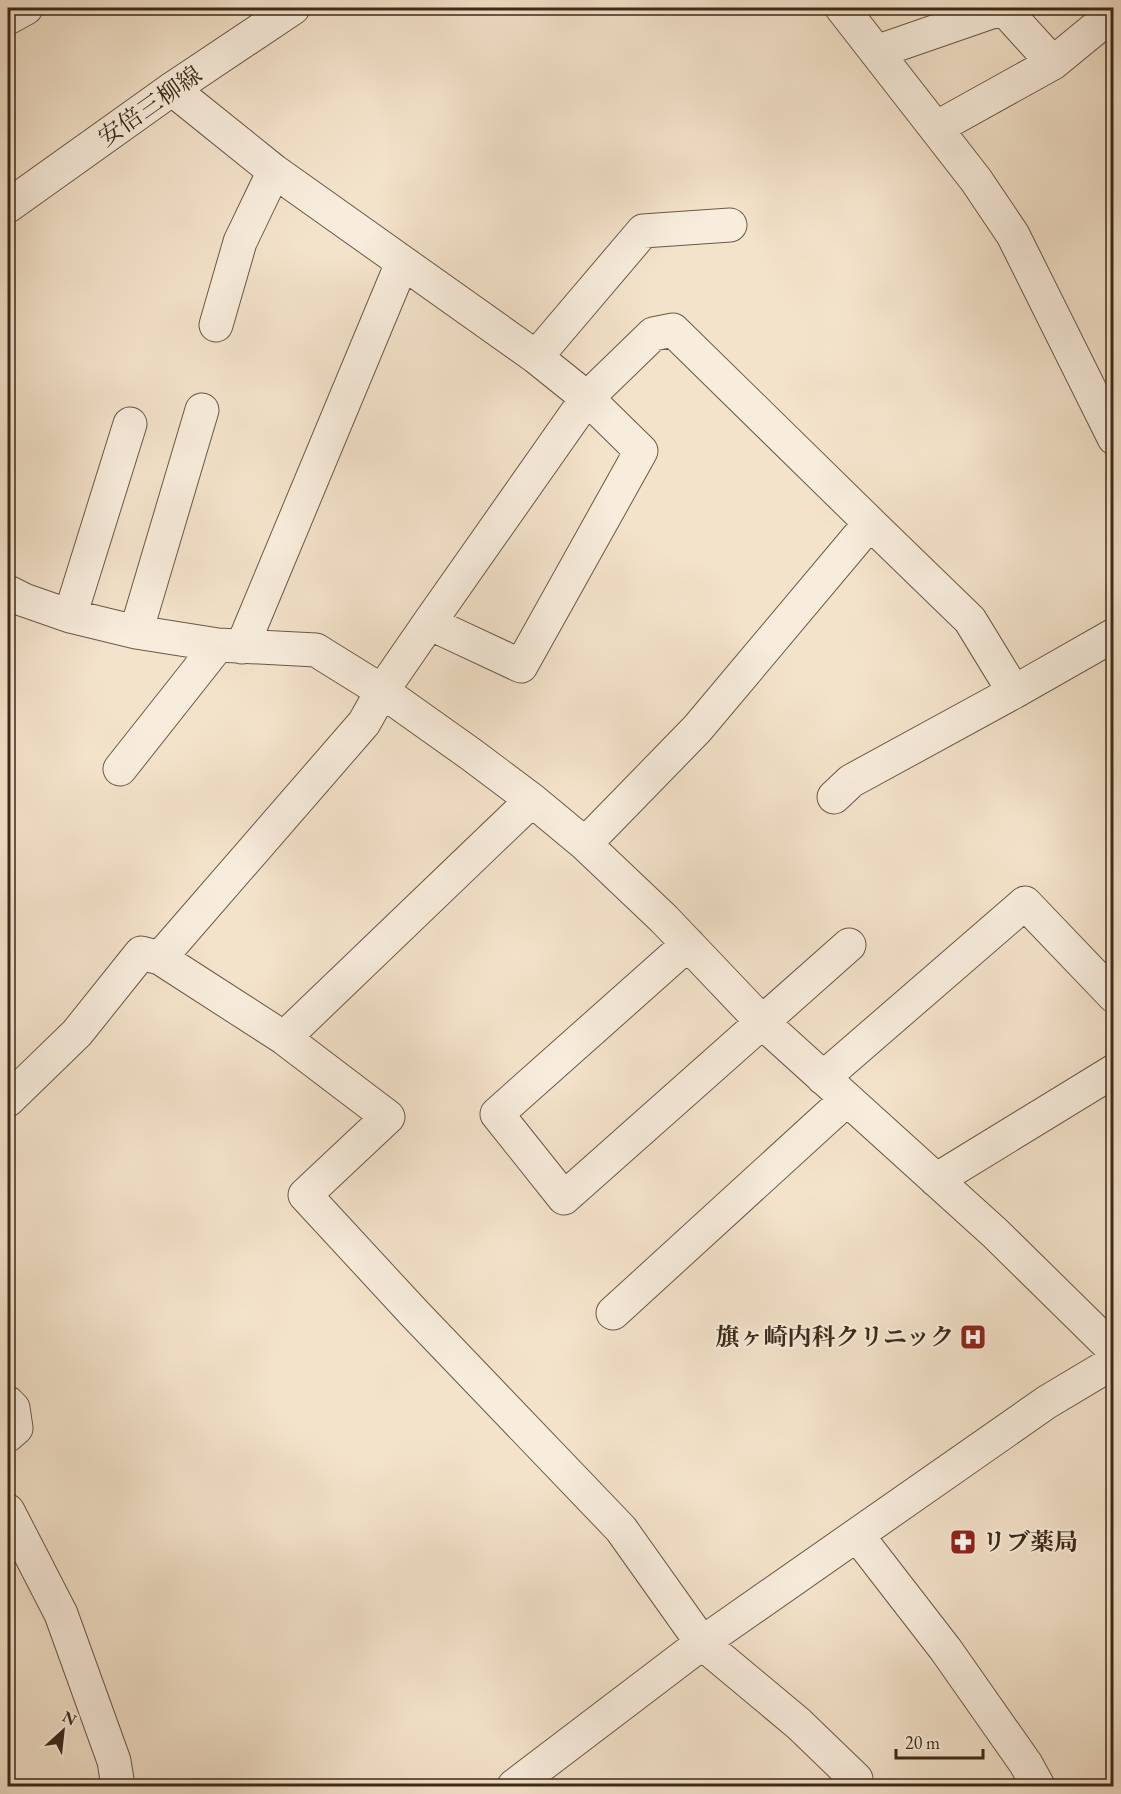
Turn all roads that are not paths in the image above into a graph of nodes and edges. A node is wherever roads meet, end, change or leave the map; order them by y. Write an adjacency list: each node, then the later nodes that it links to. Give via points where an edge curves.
1 (26, 8): 6 (street)
2 (293, 8): 9 (street, 安倍三柳線)
3 (842, 8): 7 (street)
4 (1003, 8): 7 (street); 8 (street)
5 (1113, 13): 8 (street)
6 (8, 18)
7 (876, 52): 10 (street)
8 (1053, 63): 10 (street)
9 (172, 89): 11 (street); 12 (street, 安倍三柳線)
10 (936, 128): 20 (street, via 1013,235)
11 (274, 171): 14 (street); 15 (street, via 240,242)
12 (8, 206)
13 (730, 225): 16 (street, via 643,231)
14 (402, 263): 16 (street); 27 (street)
15 (216, 325)
16 (536, 357): 17 (street)
17 (587, 398): 21 (street, via 653,334 673,330); 24 (street); 24 (street, via 641,451 521,666)
18 (202, 410): 25 (street)
19 (130, 424): 23 (street)
20 (1113, 438)
21 (870, 523): 29 (street, via 969,620); 33 (street, via 696,729)
22 (8, 592): 23 (street)
23 (70, 616): 25 (street)
24 (429, 622): 28 (street)
25 (136, 632): 27 (street)
26 (1113, 635): 29 (street)
27 (230, 646): 28 (street, via 316,650); 30 (street)
28 (382, 691): 32 (street); 36 (street, via 364,723)
29 (1014, 692): 31 (street, via 851,781)
30 (120, 769)
31 (834, 797)
32 (532, 800): 33 (street); 39 (street)
33 (585, 844): 34 (street)
34 (688, 944): 38 (street); 38 (street, via 498,1114 564,1198)
35 (849, 945): 38 (street)
36 (160, 958): 39 (street); 42 (street, via 141,953 77,1034)
37 (1113, 996): 41 (street, via 1025,903)
38 (763, 1023): 41 (street)
39 (284, 1038): 52 (street, via 388,1117 305,1195 621,1529)
40 (1113, 1071): 44 (street)
41 (823, 1078): 43 (street)
42 (8, 1100)
43 (846, 1100): 44 (street); 45 (street)
44 (936, 1180): 46 (street)
45 (613, 1313)
46 (1113, 1350)
47 (1113, 1362): 51 (street, via 1047,1402)
48 (8, 1403): 49 (street, via 13,1408 16,1428)
49 (8, 1435)
50 (8, 1511): 54 (street, via 61,1614 114,1761)
51 (856, 1535): 52 (street); 56 (street, via 946,1650)
52 (702, 1643): 53 (street, via 799,1724); 55 (street)
53 (856, 1779)
54 (118, 1786)
55 (514, 1786)
56 (1038, 1786)

